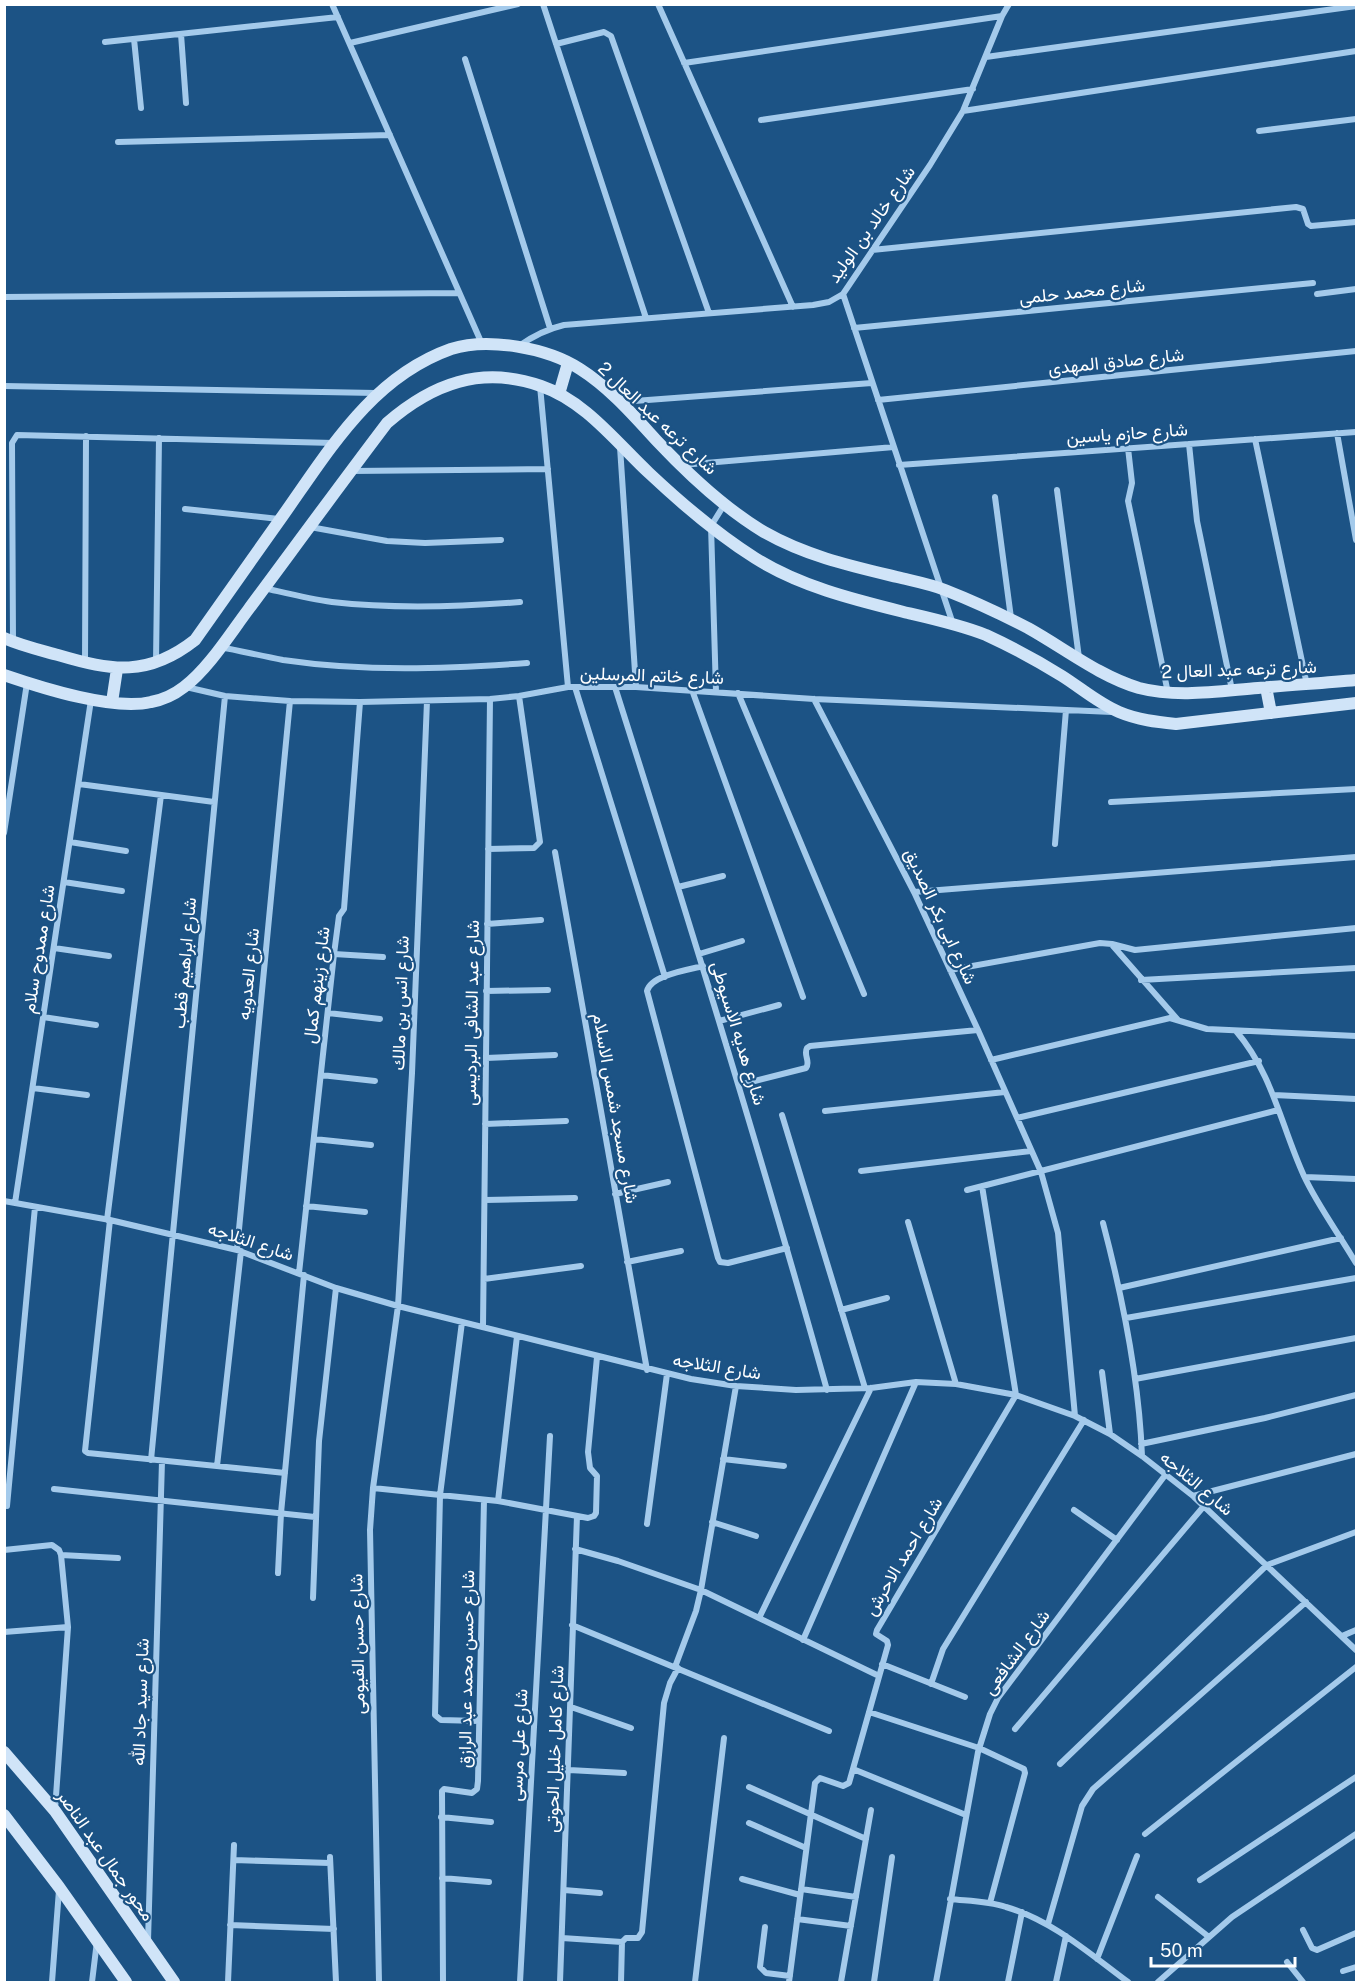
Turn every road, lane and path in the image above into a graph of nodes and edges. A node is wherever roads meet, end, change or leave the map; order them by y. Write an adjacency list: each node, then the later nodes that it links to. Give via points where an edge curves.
1 (332, 4): 8 (street)
2 (518, 4): 12 (street)
3 (543, 4): 13 (street)
4 (658, 4): 17 (street)
5 (1009, 4): 7 (street, شارع خالد بن الوليد)
6 (1356, 6): 15 (street)
7 (1002, 16): 15 (street, شارع خالد بن الوليد); 17 (street)
8 (338, 17): 9 (street); 12 (street)
9 (181, 34): 10 (street); 19 (street)
10 (134, 39): 11 (street); 20 (street)
11 (105, 42)
12 (350, 43): 25 (street)
13 (556, 44): 36 (street, via 604,32 611,36); 37 (street)
14 (1356, 51): 21 (street)
15 (986, 57): 18 (street, شارع خالد بن الوليد)
16 (465, 59): 38 (street)
17 (684, 63): 35 (street)
18 (973, 88): 21 (street, شارع خالد بن الوليد); 23 (street)
19 (186, 103)
20 (141, 108)
21 (963, 111): 28 (street, شارع خالد بن الوليد)
22 (1356, 119): 24 (street)
23 (761, 120)
24 (1259, 131)
25 (390, 135): 26 (street); 31 (street)
26 (118, 142)
27 (1356, 222): 28 (street, via 1311,226 1303,209 1296,207)
28 (872, 250): 32 (street, شارع خالد بن الوليد)
29 (1312, 283): 39 (street, شارع محمد حلمى)
30 (1356, 289): 33 (street)
31 (459, 293): 34 (street); 40 (street)
32 (843, 294): 35 (street, شارع خالد بن الوليد, via 829,302); 39 (street)
33 (1317, 294)
34 (4, 297)
35 (793, 307): 36 (street, شارع خالد بن الوليد)
36 (708, 314): 37 (street, شارع خالد بن الوليد)
37 (646, 318): 38 (street, شارع خالد بن الوليد)
38 (550, 328): 41 (street, شارع خالد بن الوليد)
39 (854, 328): 44 (street)
40 (482, 344): 41 (street, شارع ترعه عبد العال 2); 47 (street, شارع ترعه عبد العال 2, via 453,348 426,360)
41 (518, 347): 43 (street, شارع ترعه عبد العال 2)
42 (1356, 351): 49 (street, شارع صادق المهدى)
43 (568, 363): 48 (street); 50 (street, شارع ترعه عبد العال 2)
44 (872, 382): 49 (street); 50 (street)
45 (4, 386): 47 (street)
46 (540, 386): 48 (street); 63 (street); 64 (street, via 486,377 431,391 387,423)
47 (376, 393): 56 (street, شارع ترعه عبد العال 2)
48 (558, 394): 57 (street, via 589,415)
49 (878, 400): 59 (street)
50 (621, 403): 61 (street, شارع ترعه عبد العال 2)
51 (1356, 432): 52 (street, شارع حازم ياسين)
52 (1337, 433): 55 (street, شارع حازم ياسين); 73 (street)
53 (86, 436): 54 (street); 79 (street, via 17,435 12,441); 83 (street)
54 (159, 438): 56 (street); 82 (street)
55 (1255, 439): 58 (street, شارع حازم ياسين); 89 (street)
56 (334, 443): 69 (street, شارع ترعه عبد العال 2)
57 (619, 443): 70 (street); 93 (street)
58 (1190, 444): 60 (street, شارع حازم ياسين); 96 (street, via 1197,521)
59 (894, 447): 61 (street); 62 (street)
60 (1128, 448): 62 (street, شارع حازم ياسين); 99 (street, via 1132,483 1128,501)
61 (680, 465): 67 (street, شارع ترعه عبد العال 2)
62 (899, 465): 75 (street)
63 (548, 469): 64 (street); 91 (street)
64 (351, 471): 71 (street)
65 (1057, 490): 81 (street)
66 (995, 497): 77 (street)
67 (724, 504): 70 (street); 75 (street, شارع ترعه عبد العال 2, via 763,532 816,557)
68 (185, 509): 69 (street)
69 (280, 519): 82 (street, شارع ترعه عبد العال 2, via 195,640 177,654)
70 (711, 526): 78 (street, via 756,558 801,581 849,598); 97 (street)
71 (310, 527): 72 (street, via 387,541); 74 (street)
72 (501, 540)
73 (1356, 540)
74 (264, 588): 76 (street, via 330,602 393,607); 80 (street)
75 (941, 588): 77 (street, شارع ترعه عبد العال 2); 78 (street)
76 (520, 602)
77 (1011, 620): 81 (street, شارع ترعه عبد العال 2)
78 (953, 624): 111 (street, via 1024,654)
79 (9, 640): 83 (street, شارع ترعه عبد العال 2)
80 (219, 647): 84 (street, via 284,660 344,666 466,668); 90 (street)
81 (1079, 658): 99 (street, شارع ترعه عبد العال 2, via 1137,687)
82 (156, 662): 85 (street, شارع ترعه عبد العال 2)
83 (85, 663): 85 (street, شارع ترعه عبد العال 2)
84 (527, 663)
85 (117, 669): 107 (street)
86 (4, 675): 88 (street)
87 (1356, 680): 89 (street, شارع ترعه عبد العال 2)
88 (27, 683): 102 (street); 118 (street)
89 (1306, 685): 94 (street, شارع ترعه عبد العال 2)
90 (185, 686): 100 (street, شارع خاتم المرسلين); 107 (street, via 151,702)
91 (572, 687): 92 (street, شارع خاتم المرسلين); 101 (street, شارع خاتم المرسلين); 143 (street)
92 (615, 687): 93 (street, شارع خاتم المرسلين); 127 (street, شارع هديه الاسيوطى)
93 (636, 687): 95 (street, شارع خاتم المرسلين)
94 (1266, 687): 96 (street, شارع ترعه عبد العال 2); 112 (street)
95 (692, 690): 97 (street, شارع خاتم المرسلين); 148 (street)
96 (1232, 690): 99 (street, شارع ترعه عبد العال 2)
97 (716, 692): 98 (street, شارع خاتم المرسلين)
98 (738, 693): 104 (street, شارع خاتم المرسلين); 147 (street)
99 (1168, 694)
100 (225, 696): 105 (street, شارع خاتم المرسلين); 116 (street, شارع ابراهيم قطب)
101 (519, 696): 103 (street, شارع خاتم المرسلين); 121 (street, via 540,842 534,848)
102 (92, 699): 107 (street); 113 (street, شارع ممدوح سلام)
103 (490, 699): 106 (street, شارع خاتم المرسلين); 121 (street, شارع عبد الشافى البرديسى)
104 (814, 699): 110 (street, شارع خاتم المرسلين); 129 (street, شارع ابى بكر الصديق)
105 (290, 701): 108 (street, شارع خاتم المرسلين); 201 (street, شارع العدويه)
106 (427, 701): 108 (street, شارع خاتم المرسلين); 212 (street, شارع انس بن مالك)
107 (112, 702)
108 (360, 702): 136 (street, شارع زينهم كمال, via 344,909 339,916)
109 (1356, 703): 112 (street)
110 (1066, 710): 111 (street, شارع خاتم المرسلين); 120 (street)
111 (1119, 712): 112 (street, via 1147,722 1176,724)
112 (1271, 713)
113 (79, 784): 115 (street); 119 (street, شارع ممدوح سلام)
114 (1356, 789): 117 (street)
115 (161, 795): 116 (street); 195 (street)
116 (214, 802): 198 (street, شارع ابراهيم قطب)
117 (1111, 802)
118 (4, 833)
119 (70, 842): 122 (street); 126 (street, شارع ممدوح سلام)
120 (1055, 844)
121 (488, 849): 131 (street, شارع عبد الشافى البرديسى)
122 (126, 851)
123 (555, 852): 187 (street, شارع مسجد شمس الاسلام)
124 (1356, 857): 129 (street)
125 (723, 876): 127 (street)
126 (64, 882): 128 (street); 135 (street, شارع ممدوح سلام)
127 (678, 887): 137 (street, شارع هديه الاسيوطى)
128 (122, 891)
129 (914, 892): 142 (street, شارع ابى بكر الصديق)
130 (541, 920): 131 (street)
131 (488, 924): 146 (street, شارع عبد الشافى البرديسى)
132 (1356, 928): 134 (street, via 1135,950)
133 (742, 941): 137 (street)
134 (1112, 944): 142 (street); 144 (street)
135 (54, 948): 138 (street); 151 (street, شارع ممدوح سلام)
136 (334, 954): 139 (street); 150 (street, شارع زينهم كمال)
137 (699, 954): 140 (street, شارع هديه الاسيوطى)
138 (110, 956)
139 (383, 957)
140 (703, 966): 143 (street); 154 (street, شارع هديه الاسيوطى)
141 (1356, 969): 144 (street)
142 (951, 970): 156 (street, شارع ابى بكر الصديق)
143 (665, 977): 200 (street, via 652,982 647,991 718,1258 728,1263)
144 (1142, 980): 153 (street)
145 (548, 990): 146 (street)
146 (486, 992): 160 (street, شارع عبد الشافى البرديسى)
147 (864, 994)
148 (803, 997)
149 (779, 1005): 154 (street)
150 (328, 1013): 152 (street); 163 (street, شارع زينهم كمال)
151 (43, 1017): 155 (street); 166 (street, شارع ممدوح سلام)
152 (381, 1019)
153 (1178, 1020): 157 (street, via 1207,1029); 161 (street, via 1164,1019)
154 (719, 1021): 165 (street, شارع هديه الاسيوطى)
155 (96, 1025)
156 (978, 1030): 161 (street, شارع ابى بكر الصديق); 165 (street, via 810,1046 805,1052 806,1068)
157 (1236, 1031): 158 (street); 162 (street)
158 (1356, 1036)
159 (555, 1055): 160 (street)
160 (486, 1058): 176 (street, شارع عبد الشافى البرديسى)
161 (991, 1060): 167 (street, شارع ابى بكر الصديق)
162 (1259, 1061): 169 (street); 174 (street)
163 (321, 1075): 164 (street); 177 (street, شارع زينهم كمال)
164 (375, 1081)
165 (739, 1085): 200 (street, شارع هديه الاسيوطى)
166 (33, 1088): 168 (street); 191 (street, شارع ممدوح سلام)
167 (1005, 1092): 172 (street); 174 (street, شارع ابى بكر الصديق)
168 (87, 1095)
169 (1274, 1095): 170 (street); 171 (street)
170 (1356, 1098)
171 (1278, 1110): 181 (street); 182 (street)
172 (825, 1111)
173 (782, 1115): 213 (street)
174 (1017, 1118): 179 (street, شارع ابى بكر الصديق)
175 (567, 1121): 176 (street)
176 (485, 1124): 189 (street, شارع عبد الشافى البرديسى)
177 (314, 1139): 178 (street); 192 (street, شارع زينهم كمال)
178 (371, 1145)
179 (1031, 1151): 180 (street); 181 (street, شارع ابى بكر الصديق)
180 (861, 1172)
181 (1041, 1172): 185 (street); 231 (street, شارع ابى بكر الصديق, via 1058,1233)
182 (1305, 1177): 183 (street); 199 (street)
183 (1356, 1179)
184 (668, 1182): 187 (street)
185 (982, 1186): 186 (street); 229 (street)
186 (967, 1190)
187 (615, 1194): 203 (street, شارع مسجد شمس الاسلام)
188 (575, 1198): 189 (street)
189 (485, 1200): 208 (street, شارع عبد الشافى البرديسى)
190 (4, 1201): 191 (street, شارع الثلاجه)
191 (15, 1203): 193 (street, شارع الثلاجه)
192 (306, 1206): 194 (street); 206 (street, شارع زينهم كمال)
193 (35, 1207): 195 (street, شارع الثلاجه); 252 (street)
194 (365, 1212)
195 (108, 1220): 198 (street, شارع الثلاجه); 239 (street, via 84,1447 88,1453)
196 (908, 1222): 225 (street)
197 (1103, 1222): 210 (street)
198 (174, 1234): 201 (street, شارع الثلاجه); 239 (street)
199 (1341, 1238): 204 (street); 210 (street)
200 (787, 1248): 228 (street, شارع هديه الاسيوطى)
201 (239, 1250): 206 (street, شارع الثلاجه); 241 (street, شارع العدويه)
202 (681, 1251): 203 (street)
203 (627, 1262): 220 (street, شارع مسجد شمس الاسلام)
204 (1356, 1263)
205 (581, 1266): 208 (street)
206 (302, 1274): 209 (street, شارع الثلاجه); 243 (street, شارع زينهم كمال)
207 (1356, 1278): 214 (street)
208 (484, 1279): 216 (street, شارع عبد الشافى البرديسى)
209 (336, 1288): 212 (street, شارع الثلاجه); 258 (street)
210 (1119, 1288): 214 (street)
211 (886, 1298): 213 (street)
212 (398, 1306): 215 (street, شارع الثلاجه); 245 (street, شارع حسن الفيومى)
213 (841, 1310): 227 (street)
214 (1126, 1318): 223 (street)
215 (462, 1322): 216 (street, شارع الثلاجه); 247 (street)
216 (483, 1328): 217 (street, شارع الثلاجه)
217 (517, 1336): 219 (street, شارع الثلاجه); 251 (street)
218 (1356, 1338): 223 (street)
219 (597, 1357): 220 (street, شارع الثلاجه); 257 (street, via 588,1452 590,1468 597,1476 596,1513 592,1518)
220 (647, 1370): 222 (street, شارع الثلاجه)
221 (1102, 1372): 233 (street)
222 (667, 1374): 226 (street, شارع الثلاجه); 260 (street)
223 (1135, 1379): 235 (street)
224 (916, 1382): 225 (street, شارع الثلاجه); 227 (street, شارع الثلاجه); 279 (street)
225 (956, 1384): 229 (street, شارع الثلاجه)
226 (736, 1386): 228 (street, شارع الثلاجه); 238 (street)
227 (868, 1388): 228 (street, شارع الثلاجه); 273 (street)
228 (827, 1390)
229 (1016, 1395): 231 (street, شارع الثلاجه); 281 (street, شارع احمد الاحرش, via 877,1630 876,1634 888,1643)
230 (1356, 1395): 235 (street)
231 (1075, 1416): 232 (street, شارع الثلاجه)
232 (1084, 1420): 233 (street, شارع الثلاجه); 285 (street, via 943,1649)
233 (1110, 1434): 237 (street, شارع الثلاجه)
234 (550, 1436): 254 (street, شارع على مرسى)
235 (1142, 1444): 237 (street)
236 (1356, 1454): 248 (street)
237 (1142, 1456): 244 (street, شارع الثلاجه)
238 (723, 1459): 242 (street); 259 (street)
239 (151, 1460): 240 (street)
240 (162, 1461): 241 (street); 250 (street, شارع سيد جاد الله)
241 (217, 1466): 243 (street)
242 (784, 1466)
243 (285, 1473): 256 (street, شارع زينهم كمال)
244 (1166, 1474): 248 (street, شارع الثلاجه); 263 (street, شارع الشافعى)
245 (373, 1488): 247 (street); 356 (street, شارع حسن الفيومى, via 370,1584)
246 (54, 1489): 250 (street)
247 (440, 1495): 249 (street); 289 (street, via 435,1715 441,1720)
248 (1194, 1496): 253 (street, شارع الثلاجه)
249 (484, 1500): 251 (street); 289 (street, شارع حسن محمد عبد الرازق)
250 (161, 1501): 256 (street); 344 (street, شارع سيد جاد الله)
251 (498, 1501): 254 (street)
252 (7, 1506)
253 (1204, 1506): 268 (street, شارع الثلاجه); 291 (street)
254 (545, 1509): 257 (street); 358 (street, شارع على مرسى)
255 (1074, 1510): 263 (street)
256 (281, 1514): 258 (street); 269 (street, شارع زينهم كمال)
257 (577, 1516): 264 (street, شارع كامل خليل الحوتى)
258 (315, 1517): 271 (street)
259 (712, 1522): 262 (street); 270 (street)
260 (647, 1524)
261 (1356, 1533): 268 (street)
262 (756, 1536)
263 (1117, 1540): 294 (street, شارع الشافعى, via 998,1698)
264 (575, 1549): 270 (street); 274 (street, شارع كامل خليل الحوتى)
265 (4, 1550): 266 (street, via 52,1545)
266 (61, 1555): 267 (street); 275 (street)
267 (118, 1558)
268 (1267, 1565): 272 (street, شارع الثلاجه); 296 (street)
269 (278, 1573)
270 (700, 1590): 273 (street); 283 (street)
271 (313, 1598)
272 (1306, 1602): 278 (street, شارع الثلاجه); 332 (street, via 1099,1782 1083,1806)
273 (759, 1618): 279 (street)
274 (572, 1625): 283 (street); 287 (street, شارع كامل خليل الحوتى)
275 (68, 1628): 277 (street); 302 (street)
276 (1356, 1630): 278 (street)
277 (4, 1632)
278 (1342, 1636): 280 (street, شارع الثلاجه)
279 (803, 1640): 284 (street)
280 (1356, 1650)
281 (882, 1664): 284 (street, شارع احمد الاحرش); 285 (street)
282 (1356, 1667): 310 (street)
283 (676, 1668): 292 (street); 343 (street, via 664,1703 642,1932 638,1938)
284 (879, 1676): 288 (street, شارع احمد الاحرش)
285 (931, 1684): 286 (street)
286 (965, 1697)
287 (571, 1707): 290 (street); 298 (street, شارع كامل خليل الحوتى)
288 (869, 1712): 294 (street); 297 (street, شارع احمد الاحرش)
289 (479, 1721): 307 (street, شارع حسن محمد عبد الرازق, via 477,1789 443,1789)
290 (631, 1728)
291 (1015, 1729)
292 (829, 1731)
293 (724, 1738): 361 (street)
294 (979, 1748): 306 (street, شارع الشافعى); 329 (street, via 1024,1769 1025,1773)
295 (4, 1752): 302 (street, محور جمال عبد الناصر)
296 (1060, 1764)
297 (853, 1769): 304 (street, via 846,1786 817,1780); 306 (street)
298 (568, 1770): 299 (street); 323 (street, شارع كامل خليل الحوتى)
299 (624, 1773)
300 (1356, 1777): 320 (street)
301 (749, 1787): 304 (street)
302 (55, 1810): 344 (street, محور جمال عبد الناصر)
303 (872, 1810): 312 (street)
304 (811, 1814): 312 (street); 314 (street)
305 (4, 1815): 322 (street)
306 (966, 1815): 328 (street, شارع الشافعى)
307 (441, 1816): 308 (street); 318 (street, شارع حسن محمد عبد الرازق)
308 (491, 1822)
309 (749, 1823): 314 (street)
310 (1144, 1834)
311 (1356, 1834): 340 (street, via 1253,1902)
312 (866, 1839): 326 (street)
313 (234, 1845): 317 (street)
314 (806, 1848): 324 (street)
315 (1137, 1856): 345 (street)
316 (892, 1857): 363 (street)
317 (234, 1860): 333 (street); 336 (street, via 330,1860)
318 (442, 1878): 321 (street); 357 (street, شارع حسن محمد عبد الرازق)
319 (742, 1879): 324 (street)
320 (1200, 1880)
321 (489, 1882)
322 (59, 1887): 342 (street); 350 (street)
323 (564, 1890): 325 (street); 341 (street, شارع كامل خليل الحوتى)
324 (800, 1892): 326 (street); 331 (street)
325 (600, 1893)
326 (856, 1897): 334 (street)
327 (1158, 1897): 340 (street)
328 (950, 1899): 329 (street); 364 (street, شارع الشافعى)
329 (990, 1903): 330 (street)
330 (1022, 1912): 332 (street); 365 (street)
331 (797, 1919): 334 (street); 349 (street)
332 (1048, 1924): 339 (street)
333 (230, 1925): 336 (street); 354 (street)
334 (851, 1926): 362 (street)
335 (765, 1927): 349 (street, via 760,1967 766,1973)
336 (334, 1929): 355 (street)
337 (1302, 1930): 338 (street, via 1317,1950)
338 (1356, 1933)
339 (1066, 1936): 345 (street); 366 (street)
340 (1209, 1937): 368 (street)
341 (562, 1938): 343 (street); 359 (street, شارع كامل خليل الحوتى)
342 (97, 1940): 351 (street); 352 (street)
343 (622, 1942): 360 (street)
344 (148, 1945): 353 (street, محور جمال عبد الناصر)
345 (1096, 1959): 367 (street)
346 (1287, 1962): 369 (street)
347 (1356, 1967): 348 (street)
348 (1343, 1971)
349 (789, 1979)
350 (52, 1983)
351 (92, 1983)
352 (126, 1983)
353 (174, 1983)
354 (228, 1983)
355 (336, 1983)
356 (379, 1983)
357 (443, 1983)
358 (520, 1983)
359 (560, 1983)
360 (621, 1983)
361 (695, 1983)
362 (840, 1983)
363 (874, 1983)
364 (936, 1983)
365 (1008, 1983)
366 (1056, 1983)
367 (1128, 1983)
368 (1158, 1983)
369 (1303, 1983)

